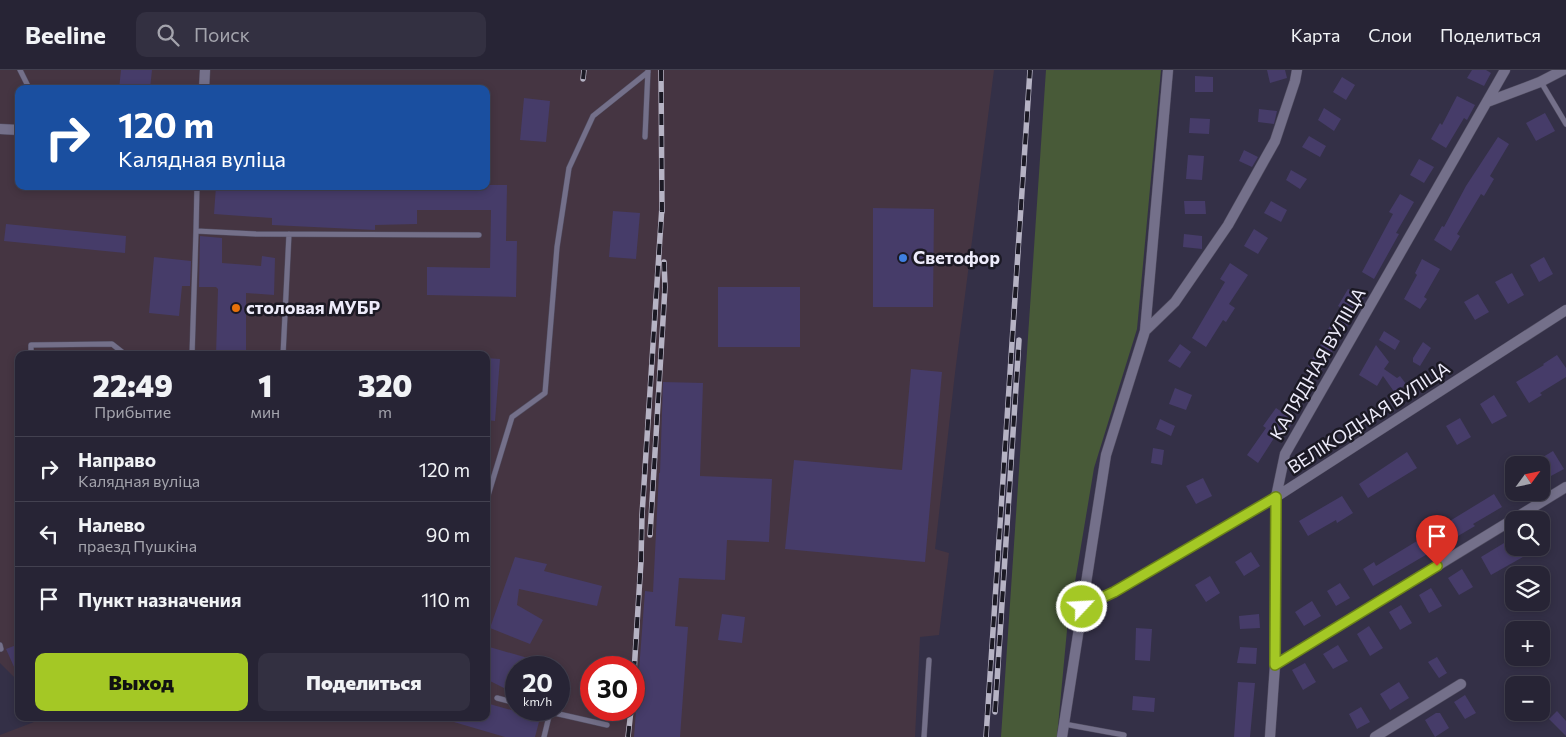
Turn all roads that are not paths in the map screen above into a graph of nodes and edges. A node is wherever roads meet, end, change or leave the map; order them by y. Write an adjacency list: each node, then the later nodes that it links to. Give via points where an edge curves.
1 (20, 70): 9 (lane)
2 (205, 70): 10 (street)
3 (1168, 70): 21 (street)
4 (1297, 70): 21 (street, via 1275,141 1228,225 1175,302)
5 (1505, 70): 11 (street, КАЛЯДНАЯ ВУЛІЦА)
6 (1562, 70): 8 (street)
7 (648, 71): 15 (lane); 27 (lane, via 592,116 569,168 557,247 545,393 512,417)
8 (1540, 82): 11 (street); 12 (lane)
9 (28, 85)
10 (204, 85)
11 (1487, 102): 28 (street, КАЛЯДНАЯ ВУЛІЦА, via 1285,454)
12 (1566, 124)
13 (0, 129): 14 (street)
14 (15, 130)
15 (645, 137)
16 (198, 190): 17 (lane)
17 (196, 231): 18 (lane); 24 (lane)
18 (289, 234): 19 (lane); 25 (lane)
19 (478, 234)
20 (1566, 310): 28 (street, ВЕЛІКОДНАЯ ВУЛІЦА)
21 (1145, 331): 29 (street, via 1106,455)
22 (31, 351): 23 (lane, via 31,345 112,344)
23 (121, 351)
24 (192, 351)
25 (283, 351)
26 (1566, 487): 33 (street)
27 (490, 489)
28 (1276, 497): 29 (street, ВЕЛІКОДНАЯ ВУЛІЦА, via 1114,592); 33 (street, КАЛЯДНАЯ ВУЛІЦА)
29 (1082, 607): 39 (street)
30 (0, 645): 31 (lane)
31 (0, 649)
32 (929, 660): 43 (lane)
33 (1275, 665): 45 (street, КАЛЯДНАЯ ВУЛІЦА)
34 (1461, 684): 46 (street)
35 (497, 698): 36 (lane)
36 (505, 700)
37 (570, 717): 40 (lane)
38 (548, 721): 42 (lane)
39 (1064, 724): 41 (lane); 44 (street)
40 (607, 725)
41 (1124, 735)
42 (544, 737)
43 (924, 737)
44 (1062, 737)
45 (1270, 737)
46 (1375, 737)

